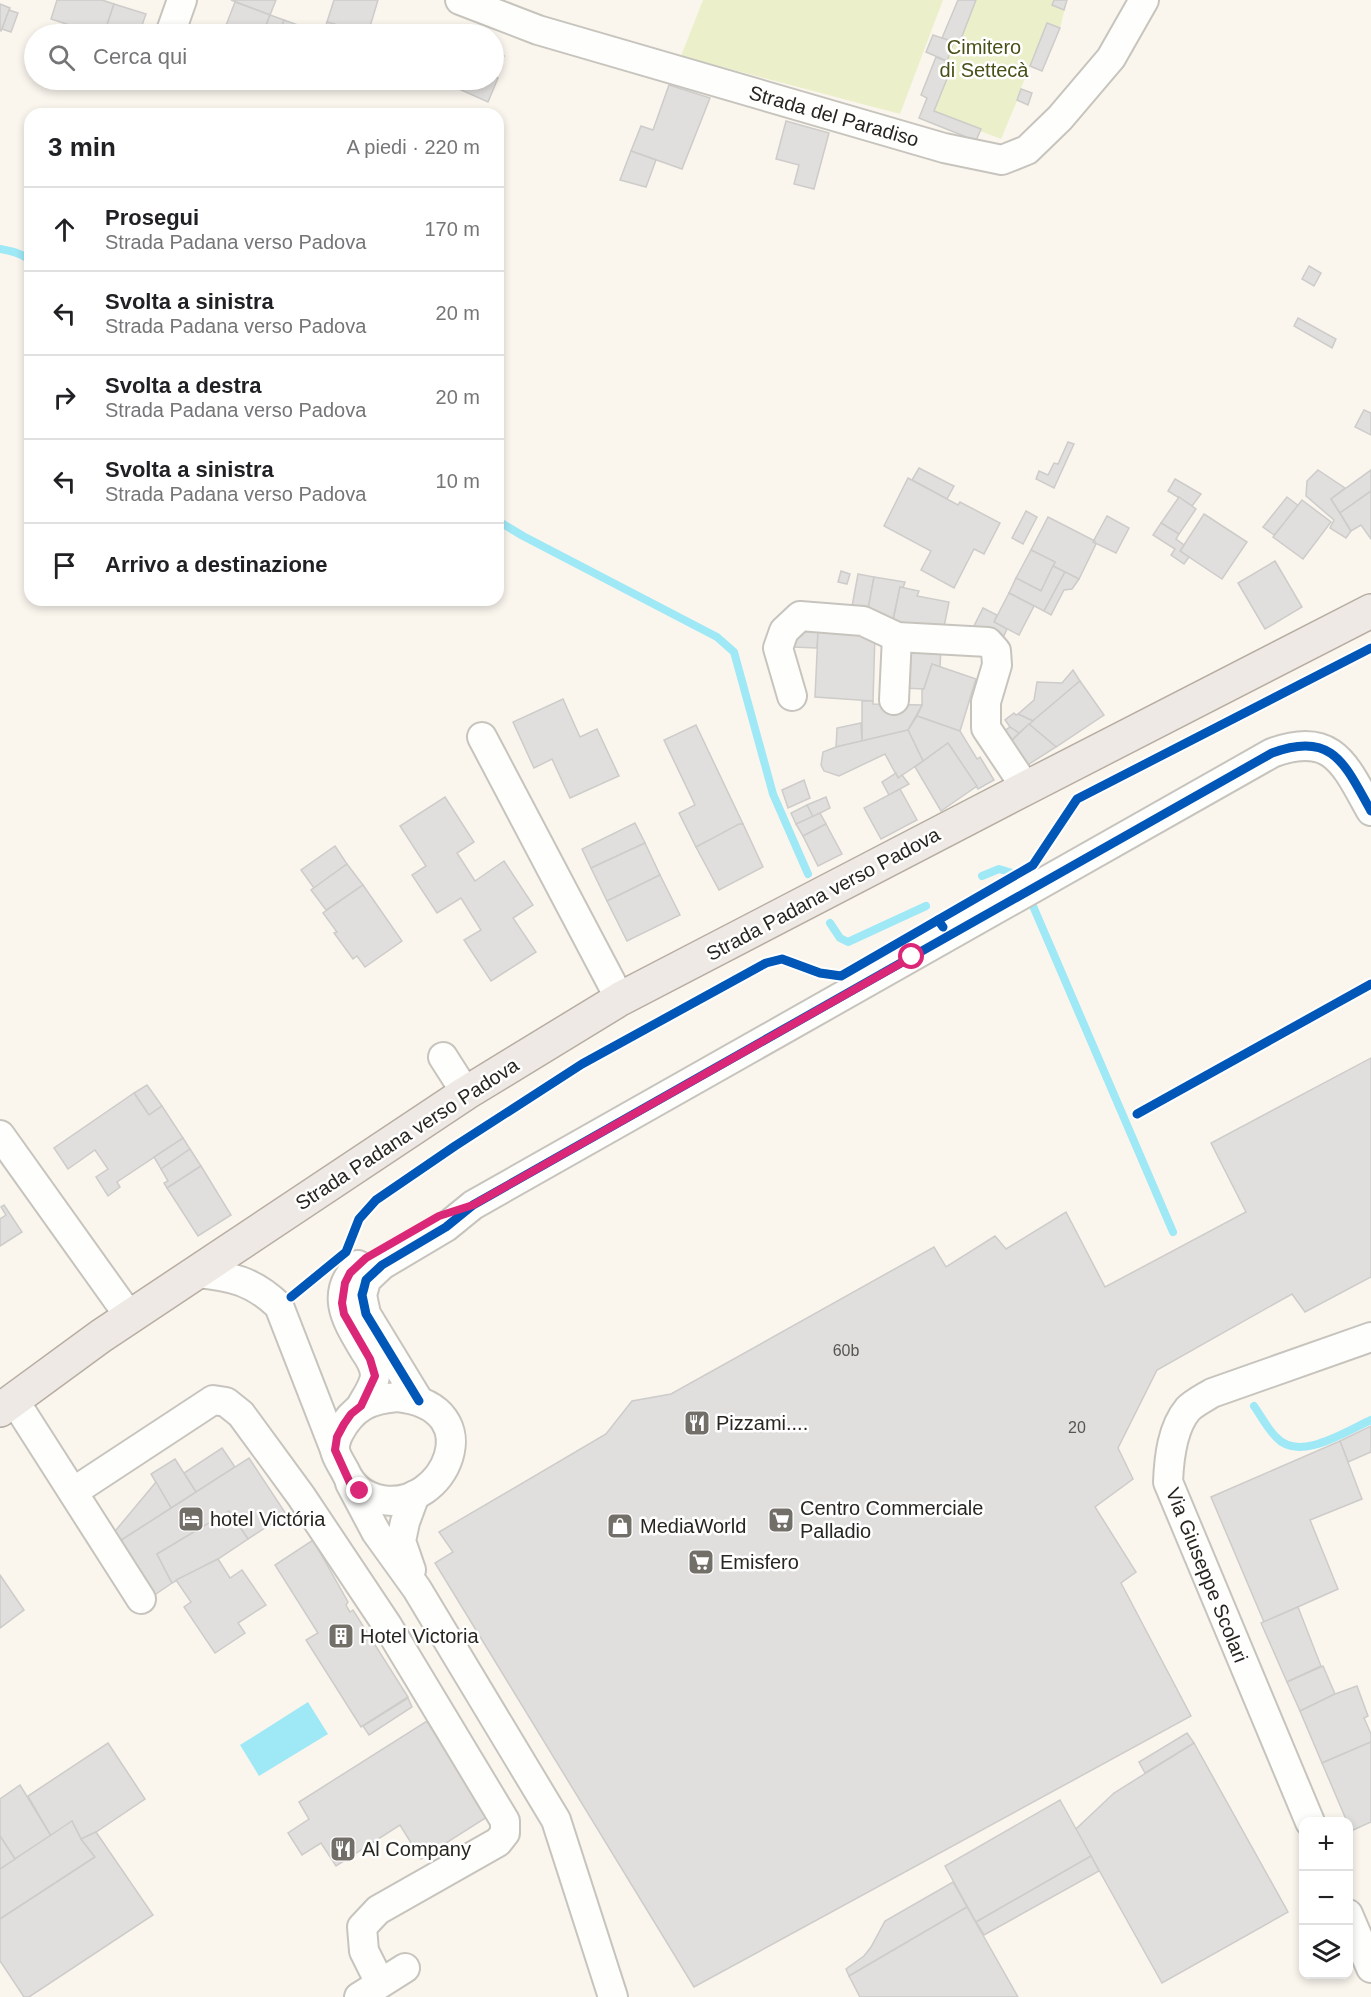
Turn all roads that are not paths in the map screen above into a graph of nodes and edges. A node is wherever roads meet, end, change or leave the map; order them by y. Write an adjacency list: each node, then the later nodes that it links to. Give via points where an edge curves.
1 (182, 0): 4 (street)
2 (460, 0): 3 (street, Strada del Paradiso, via 538,30 944,148 1002,160 1027,150 1060,118 1111,58)
3 (1144, 0)
4 (174, 24)
5 (1371, 611): 10 (main road, Strada Padana verso Padova)
6 (897, 637): 7 (street, via 862,621 800,616 784,632 778,648); 8 (street); 10 (street, via 988,642 996,651 997,665 986,702 986,728)
7 (792, 696)
8 (894, 700)
9 (482, 737): 12 (street)
10 (1026, 788): 12 (main road, Strada Padana verso Padova)
11 (1371, 811): 16 (street, via 1335,755 1312,745 1272,753)
12 (620, 999): 14 (main road, Strada Padana verso Padova)
13 (443, 1058): 14 (street)
14 (466, 1093): 17 (main road, Strada Padana verso Padova)
15 (0, 1135): 18 (street)
16 (473, 1205): 20 (street, via 446,1227 382,1265 366,1281 362,1295 366,1314); 22 (street, via 439,1216 366,1258 350,1273 343,1292 344,1314 370,1359 375,1376)
17 (196, 1273): 18 (main road, Strada Padana verso Padova); 23 (street, via 243,1281 279,1306)
18 (130, 1317): 21 (main road, Strada Padana verso Padova)
19 (1371, 1337): 29 (street, Via Giuseppe Scolari, via 1212,1393 1188,1409 1169,1453 1168,1482)
20 (419, 1401): 22 (street, via 398,1396); 26 (street, via 446,1421 452,1445 444,1468)
21 (7, 1405): 25 (street)
22 (361, 1406): 23 (street, via 344,1424)
23 (335, 1450): 24 (street)
24 (350, 1483): 26 (street, via 381,1500 403,1500); 27 (street, via 376,1532)
25 (73, 1492): 28 (street); 33 (street, via 213,1400 226,1402 241,1414 277,1463 387,1625 505,1821 505,1833 498,1842 378,1910 362,1927)
26 (415, 1495): 27 (street, via 401,1541)
27 (417, 1589): 34 (street, via 556,1820)
28 (141, 1599)
29 (1308, 1817)
30 (1353, 1925): 32 (street)
31 (405, 1968): 33 (street)
32 (1371, 1968)
33 (370, 1990)
34 (613, 1997)

